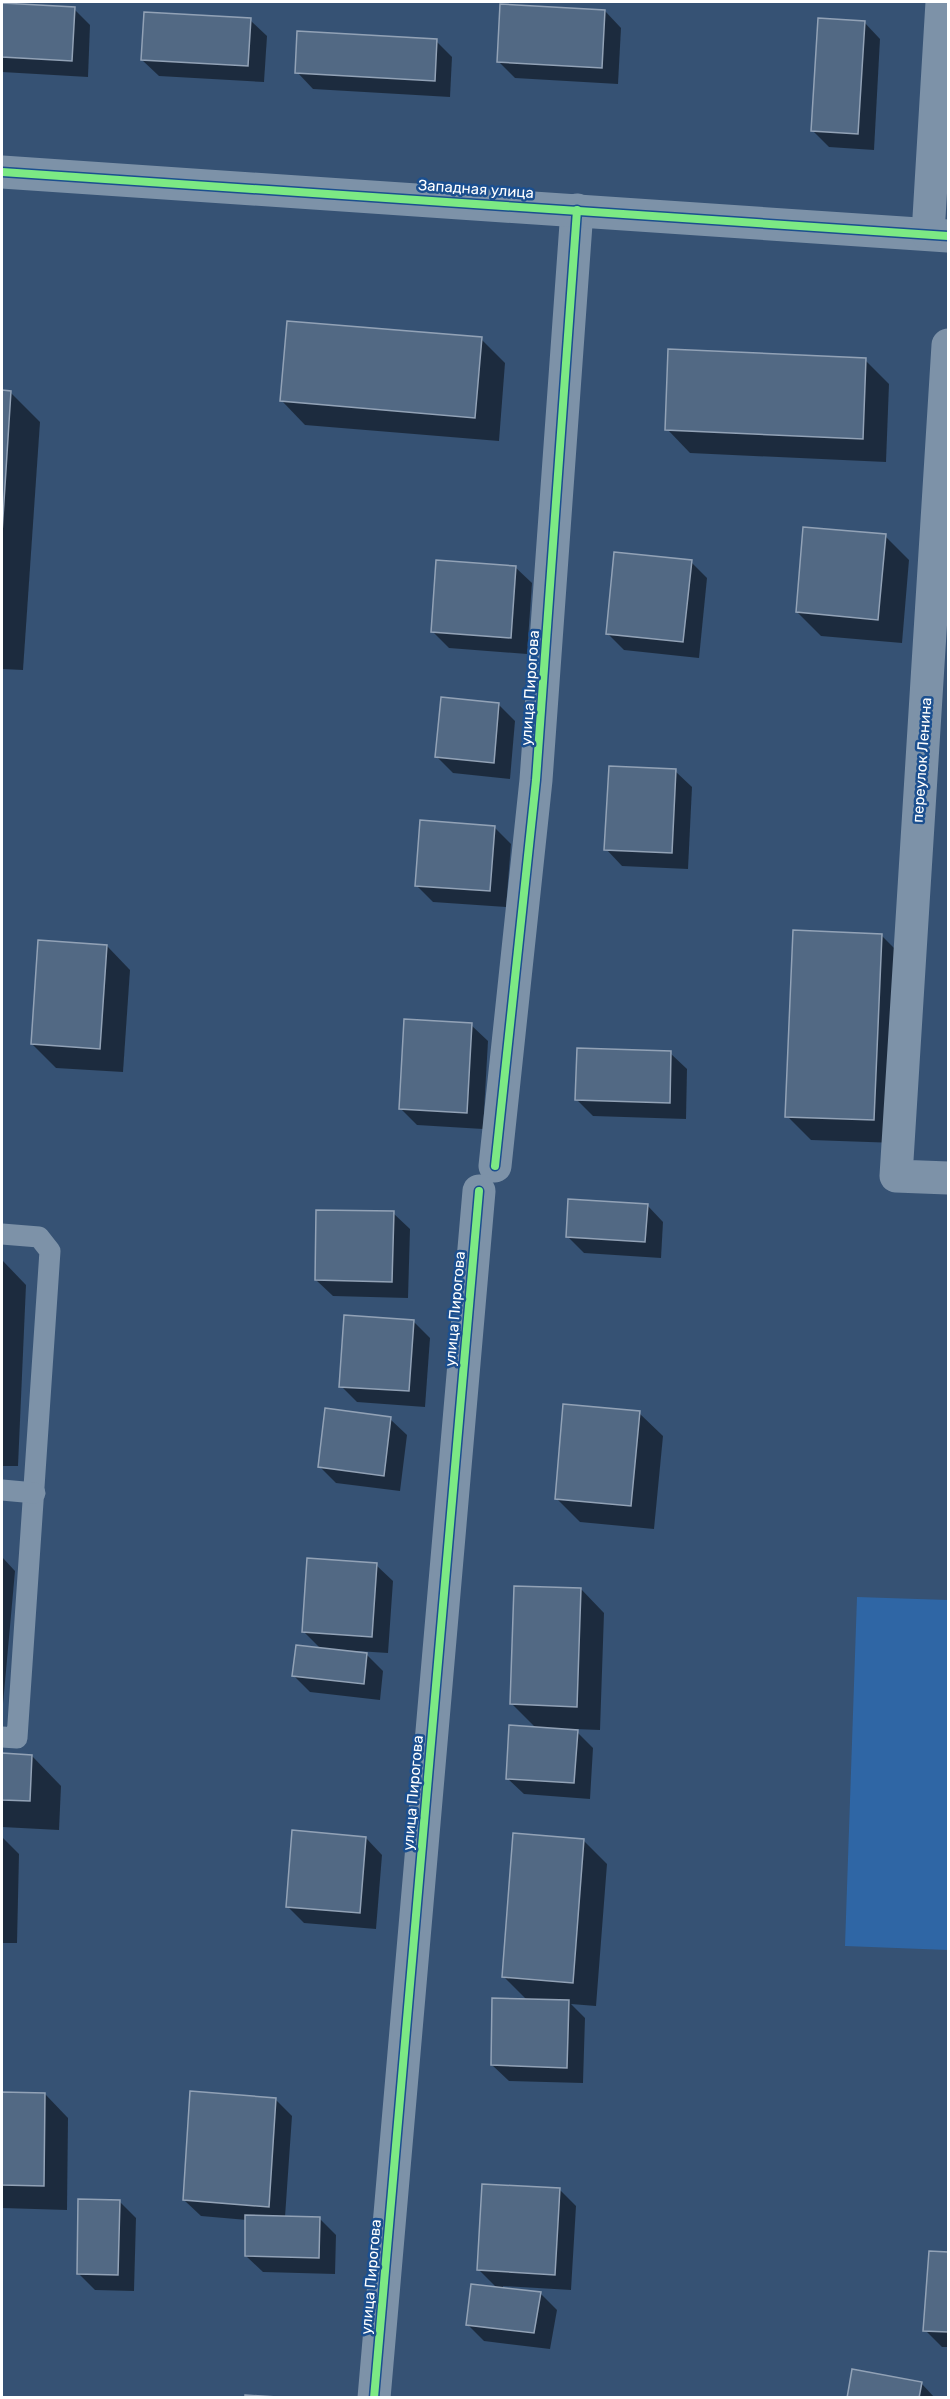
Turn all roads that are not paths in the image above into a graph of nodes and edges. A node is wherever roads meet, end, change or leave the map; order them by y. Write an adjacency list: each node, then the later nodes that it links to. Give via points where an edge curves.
1 (942, 2): 4 (street)
2 (2, 172): 3 (street, Западная улица)
3 (577, 210): 4 (street, Западная улица); 11 (street, улица Пирогова, via 537,780 487,1179)
4 (938, 235)
5 (948, 345): 6 (street, переулок Ленина, via 896,1176)
6 (948, 1178)
7 (2, 1234): 9 (lane, via 39,1236 50,1251)
8 (2, 1490): 9 (lane)
9 (35, 1492): 10 (lane, via 17,1738)
10 (2, 1737)
11 (374, 2397)

